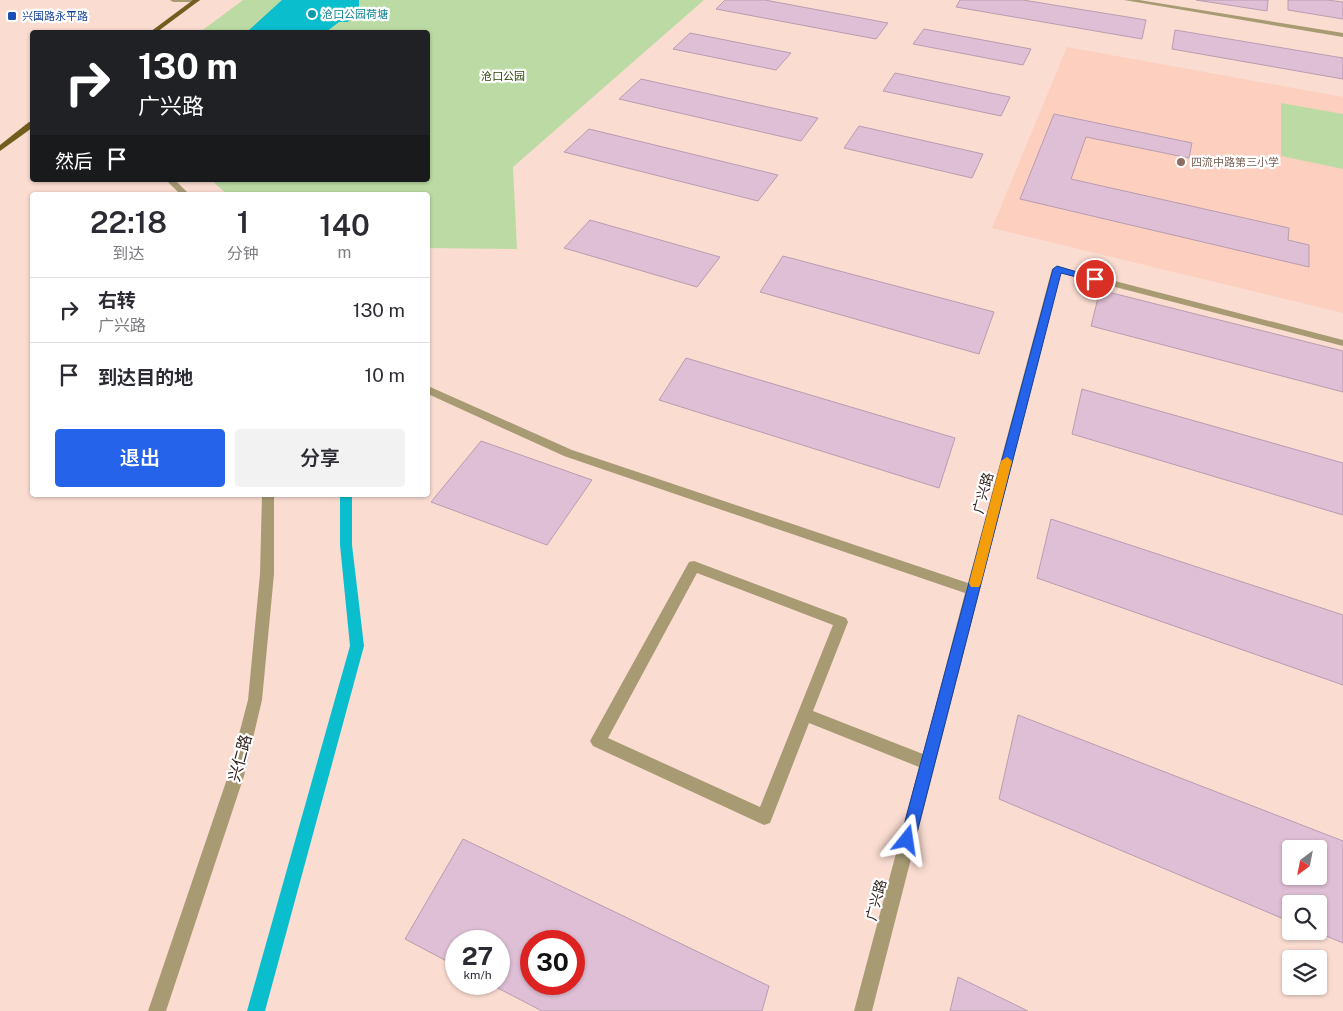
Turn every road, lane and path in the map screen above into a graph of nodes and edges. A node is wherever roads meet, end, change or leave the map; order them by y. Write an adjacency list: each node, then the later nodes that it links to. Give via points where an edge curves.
1 (173, 0): 2 (street)
2 (197, 0): 4 (main road)
3 (1126, 0): 5 (street)
4 (156, 30)
5 (1343, 35)
6 (30, 126): 7 (main road)
7 (0, 149)
8 (172, 182): 9 (street)
9 (183, 192)
10 (1343, 343): 13 (street, 广兴路, via 1057,269)
11 (430, 391): 13 (street, via 568,453)
12 (268, 497): 16 (street, 兴仁路, via 267,574 255,700 236,776)
13 (973, 590): 15 (street, 广兴路)
14 (804, 714): 14 (street, via 841,622 694,566 598,741 764,817); 15 (street)
15 (927, 763): 17 (street, 广兴路)
16 (158, 1011)
17 (862, 1011)

